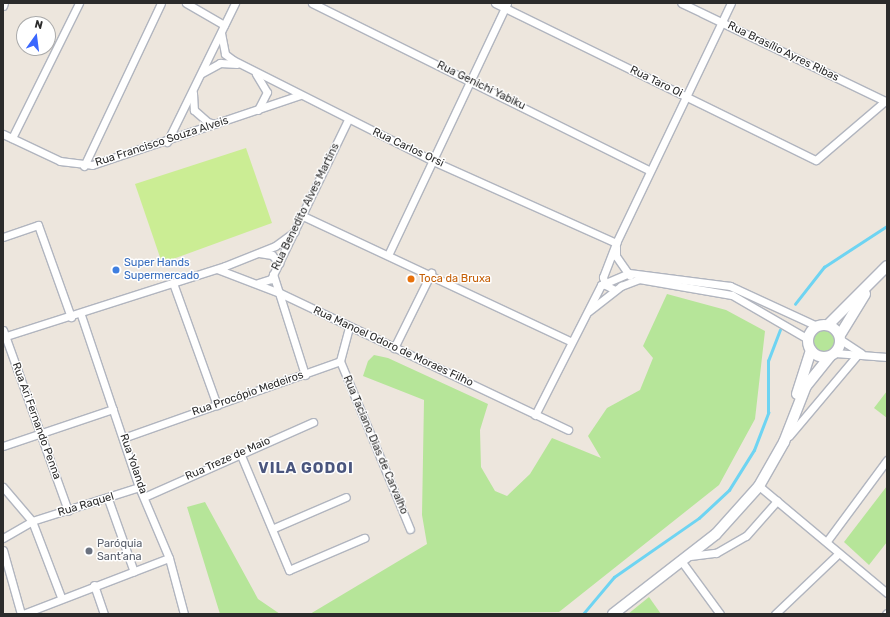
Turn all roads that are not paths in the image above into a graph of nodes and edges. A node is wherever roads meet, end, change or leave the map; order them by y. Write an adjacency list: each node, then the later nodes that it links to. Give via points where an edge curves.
1 (4, 3): 11 (street)
2 (79, 3): 26 (street)
3 (161, 3): 30 (street)
4 (186, 3): 13 (street)
5 (235, 3): 13 (street)
6 (312, 3): 18 (street, Rua Genichi Yabiku)
7 (495, 3): 10 (street, Rua Taro Oi)
8 (681, 3): 12 (street, Rua Brasílio Ayres Ribas)
9 (731, 3): 12 (street)
10 (506, 5): 18 (street); 21 (street, Rua Taro Oi)
11 (3, 6)
12 (722, 22): 21 (street); 28 (street, Rua Brasílio Ayres Ribas, via 884,101)
13 (224, 24): 14 (street)
14 (220, 33): 15 (street, Rua Carlos Orsi, via 225,54); 17 (street)
15 (239, 64): 16 (street, Rua Carlos Orsi); 17 (street, via 220,63)
16 (255, 72): 20 (street, Rua Carlos Orsi); 22 (street, via 267,92)
17 (199, 76): 19 (street)
18 (470, 81): 29 (street); 31 (street, Rua Genichi Yabiku)
19 (193, 89): 24 (street, via 194,110 208,122); 27 (street)
20 (300, 95): 22 (street, Rua Francisco Souza Alveis); 23 (street, Rua Carlos Orsi)
21 (685, 96): 28 (street, Rua Taro Oi); 31 (street)
22 (258, 110): 24 (street, Rua Francisco Souza Alveis)
23 (348, 120): 29 (street, Rua Carlos Orsi); 32 (street, Rua Benedito Alves Martins)
24 (217, 124): 27 (street, Rua Francisco Souza Alveis)
25 (3, 134): 26 (street, Rua Francisco Souza Alveis)
26 (12, 138): 30 (street, Rua Francisco Souza Alveis, via 60,161)
27 (167, 142): 30 (street, Rua Francisco Souza Alveis)
28 (816, 160)
29 (433, 161): 35 (street, Rua Carlos Orsi); 37 (street)
30 (84, 166)
31 (649, 170): 35 (street)
32 (303, 216): 33 (street, Rua Benedito Alves Martins); 37 (street)
33 (294, 232): 36 (street, via 275,246); 39 (street, Rua Benedito Alves Martins)
34 (3, 237): 55 (street, via 38,225)
35 (616, 243): 43 (street, via 616,256); 49 (street)
36 (259, 252): 38 (street); 39 (street, via 272,255)
37 (389, 253): 42 (street)
38 (233, 262): 41 (street); 45 (street, via 231,268)
39 (279, 263): 46 (street, Rua Benedito Alves Martins)
40 (887, 266): 44 (main road)
41 (217, 269): 45 (street, Rua Manoel Odoro de Moraes Filho); 48 (street)
42 (431, 273): 62 (street); 63 (street)
43 (629, 273): 49 (street); 50 (street); 57 (street, via 730,286)
44 (879, 273): 56 (main road); 60 (main road)
45 (235, 274): 47 (street, Rua Manoel Odoro de Moraes Filho)
46 (273, 274): 47 (street, Rua Benedito Alves Martins, via 268,282); 52 (street)
47 (255, 282): 52 (street, Rua Manoel Odoro de Moraes Filho)
48 (173, 283): 53 (street); 70 (street)
49 (604, 283): 51 (street); 54 (street)
50 (629, 283): 51 (street); 61 (street, via 639,279 732,295)
51 (618, 288): 54 (street)
52 (280, 293): 58 (street, Rua Manoel Odoro de Moraes Filho); 69 (street)
53 (81, 315): 55 (street); 71 (street, Rua Yolanda)
54 (584, 315): 62 (street)
55 (71, 317): 59 (street)
56 (828, 325): 57 (main road); 60 (main road)
57 (817, 326): 61 (main road)
58 (349, 327): 63 (street, Rua Manoel Odoro de Moraes Filho); 68 (street)
59 (4, 335): 75 (street, Rua Ari Fernando Penna)
60 (840, 337): 65 (street); 66 (main road)
61 (808, 339): 64 (main road)
62 (570, 341): 72 (street)
63 (394, 348): 72 (street, Rua Manoel Odoro de Moraes Filho)
64 (811, 350): 66 (main road, via 820,356); 77 (main road)
65 (861, 354): 66 (street); 67 (street); 77 (street)
66 (833, 355): 77 (main road, via 806,386)
67 (887, 357)
68 (340, 361): 69 (street, Rua Procópio Medeiros); 91 (street, Rua Taciano Dias de Carvalho)
69 (305, 375): 70 (street, Rua Procópio Medeiros)
70 (217, 405): 76 (street, Rua Procópio Medeiros)
71 (114, 409): 75 (street); 76 (street, Rua Yolanda)
72 (536, 415): 74 (street, Rua Manoel Odoro de Moraes Filho)
73 (313, 422): 79 (street, Rua Treze de Maio)
74 (568, 430)
75 (40, 434): 78 (street); 88 (street, Rua Ari Fernando Penna)
76 (123, 438): 83 (street, Rua Yolanda)
77 (782, 445): 81 (main road)
78 (3, 446)
79 (240, 453): 84 (street, Rua Treze de Maio); 90 (street)
80 (887, 460): 94 (street)
81 (759, 486): 87 (street); 98 (main road, via 716,534)
82 (3, 487): 89 (street)
83 (139, 487): 84 (street, Rua Yolanda); 86 (street, Rua Raquel)
84 (144, 497): 97 (street, Rua Yolanda)
85 (346, 497): 90 (street)
86 (108, 499): 88 (street, Rua Raquel); 99 (street)
87 (777, 501): 94 (street); 98 (street, via 746,536 716,553)
88 (68, 511): 89 (street, Rua Raquel)
89 (32, 521): 92 (street, Rua Raquel); 102 (street)
90 (274, 528): 93 (street, via 290,570)
91 (410, 529)
92 (3, 538)
93 (364, 538)
94 (827, 541): 96 (street)
95 (3, 550): 103 (street)
96 (839, 553): 101 (street); 108 (street)
97 (169, 558): 99 (street); 105 (street, Rua Yolanda)
98 (686, 559): 106 (main road); 107 (street)
99 (134, 572): 100 (street)
100 (94, 585): 102 (street); 104 (street)
101 (887, 593)
102 (61, 597): 103 (street)
103 (22, 614)
104 (104, 614)
105 (184, 614)
106 (613, 614)
107 (720, 614)
108 (775, 614)

